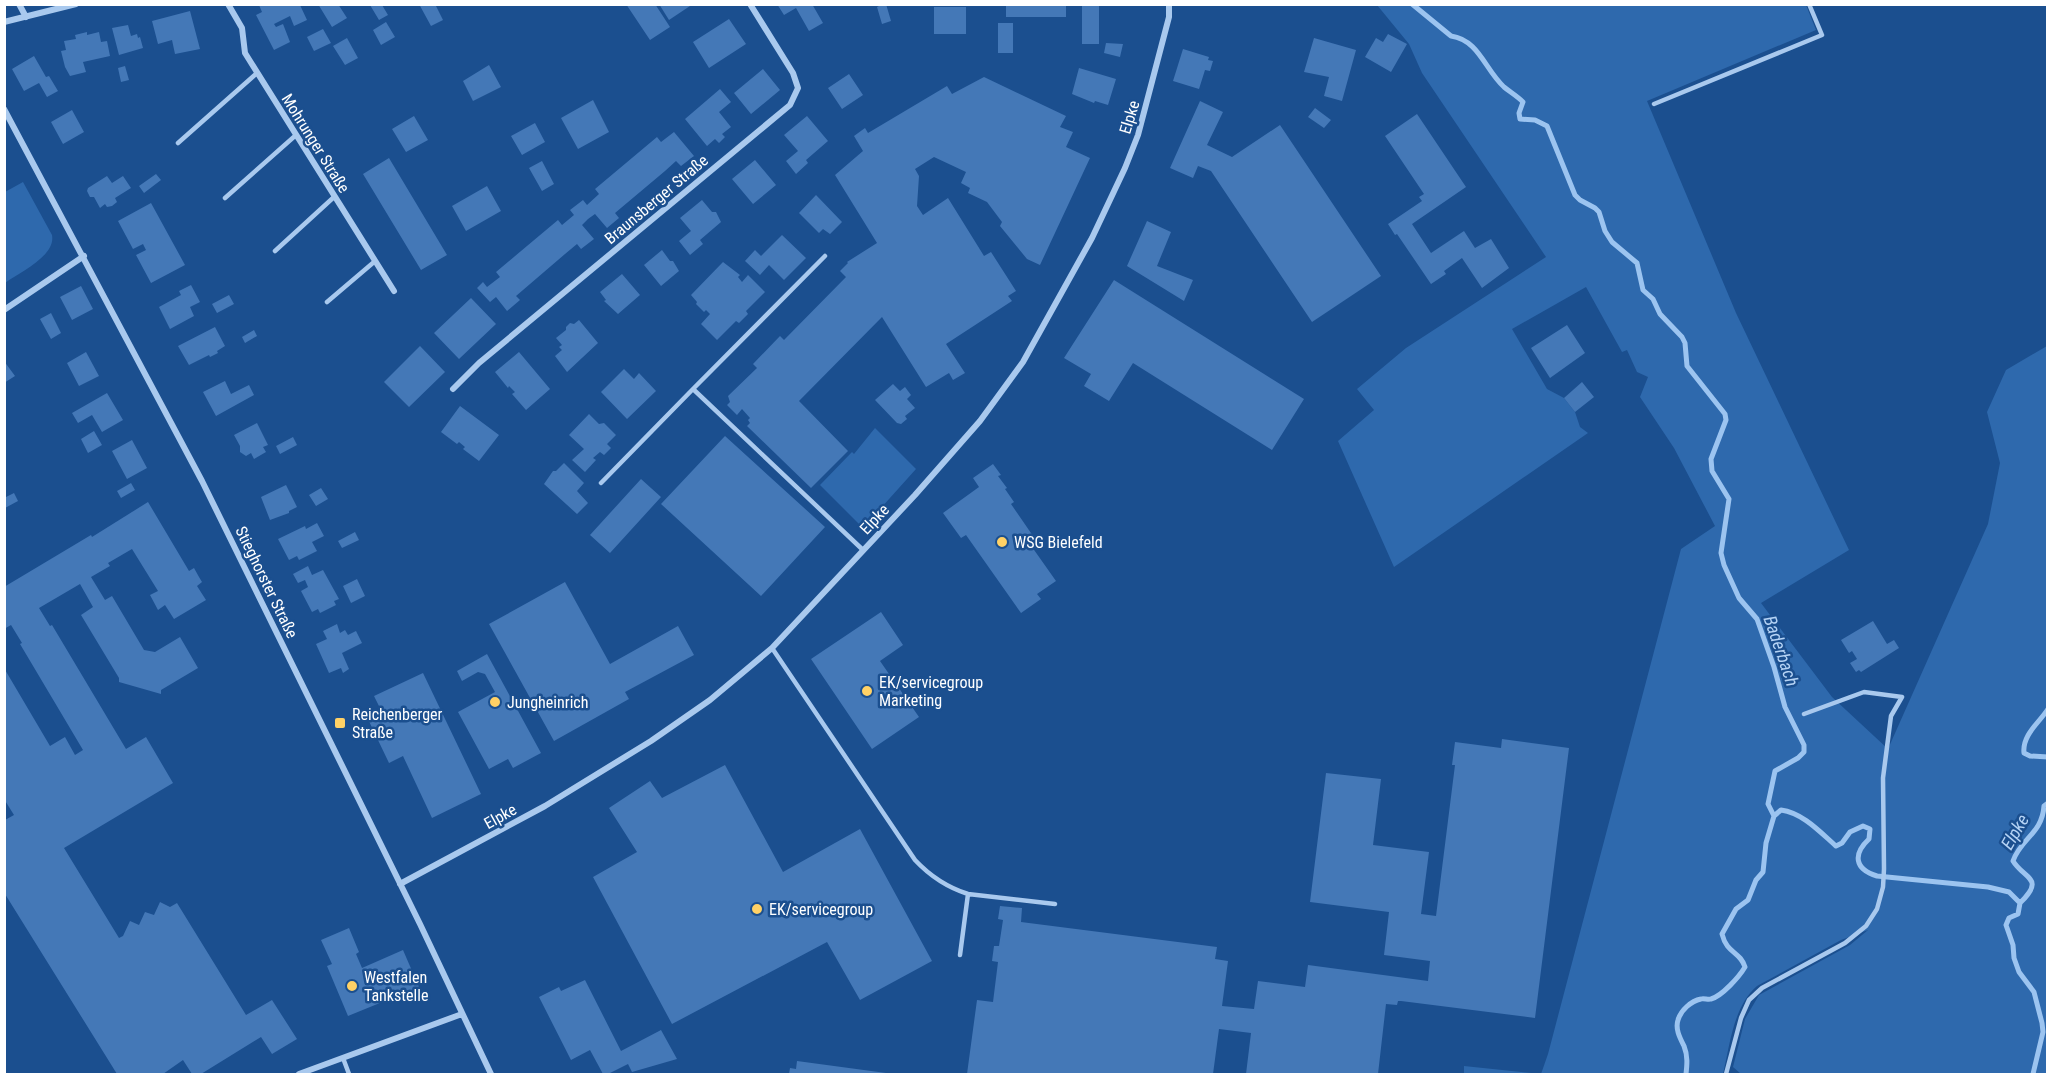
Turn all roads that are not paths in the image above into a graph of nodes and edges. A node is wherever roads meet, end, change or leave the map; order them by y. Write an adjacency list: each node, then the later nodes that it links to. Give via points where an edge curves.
1 (19, 4): 7 (street)
2 (76, 4): 7 (street)
3 (228, 4): 9 (street, Mohrunger Straße, via 242,28 245,53)
4 (750, 4): 23 (street, Braunsberger Straße, via 793,73 798,88 790,105 479,363)
5 (1168, 4): 26 (street, Elpke, via 1169,17 1135,143 1092,238 1023,362 980,421)
6 (1809, 4): 10 (lane, via 1822,35)
7 (26, 17): 8 (street)
8 (4, 22)
9 (257, 73): 12 (street, Mohrunger Straße); 13 (lane)
10 (1654, 104)
11 (4, 109): 17 (street, Stieghorster Straße)
12 (296, 135): 14 (street, Mohrunger Straße); 15 (lane)
13 (178, 143)
14 (334, 197): 16 (lane); 19 (street, Mohrunger Straße)
15 (225, 198)
16 (275, 251)
17 (84, 256): 22 (street); 29 (street, Stieghorster Straße, via 202,481)
18 (825, 256): 24 (lane)
19 (374, 262): 20 (street, Mohrunger Straße); 21 (lane)
20 (393, 291)
21 (327, 302)
22 (4, 310)
23 (453, 389)
24 (693, 389): 25 (lane); 26 (lane)
25 (601, 483)
26 (863, 550): 27 (street, Elpke)
27 (772, 648): 29 (street, Elpke, via 710,700 651,741 507,828); 30 (lane, via 915,860 941,882)
28 (1804, 714): 38 (lane, via 1864,692 1902,697 1891,716 1883,778 1883,887 1877,909 1866,926 1845,943 1762,988 1749,1000)
29 (400, 884): 33 (street, Stieghorster Straße)
30 (968, 894): 31 (lane); 32 (lane)
31 (1055, 904)
32 (960, 955)
33 (462, 1014): 34 (street); 37 (street, Stieghorster Straße)
34 (343, 1058): 35 (street); 36 (lane)
35 (299, 1074)
36 (349, 1074)
37 (491, 1074)
38 (1726, 1074)

